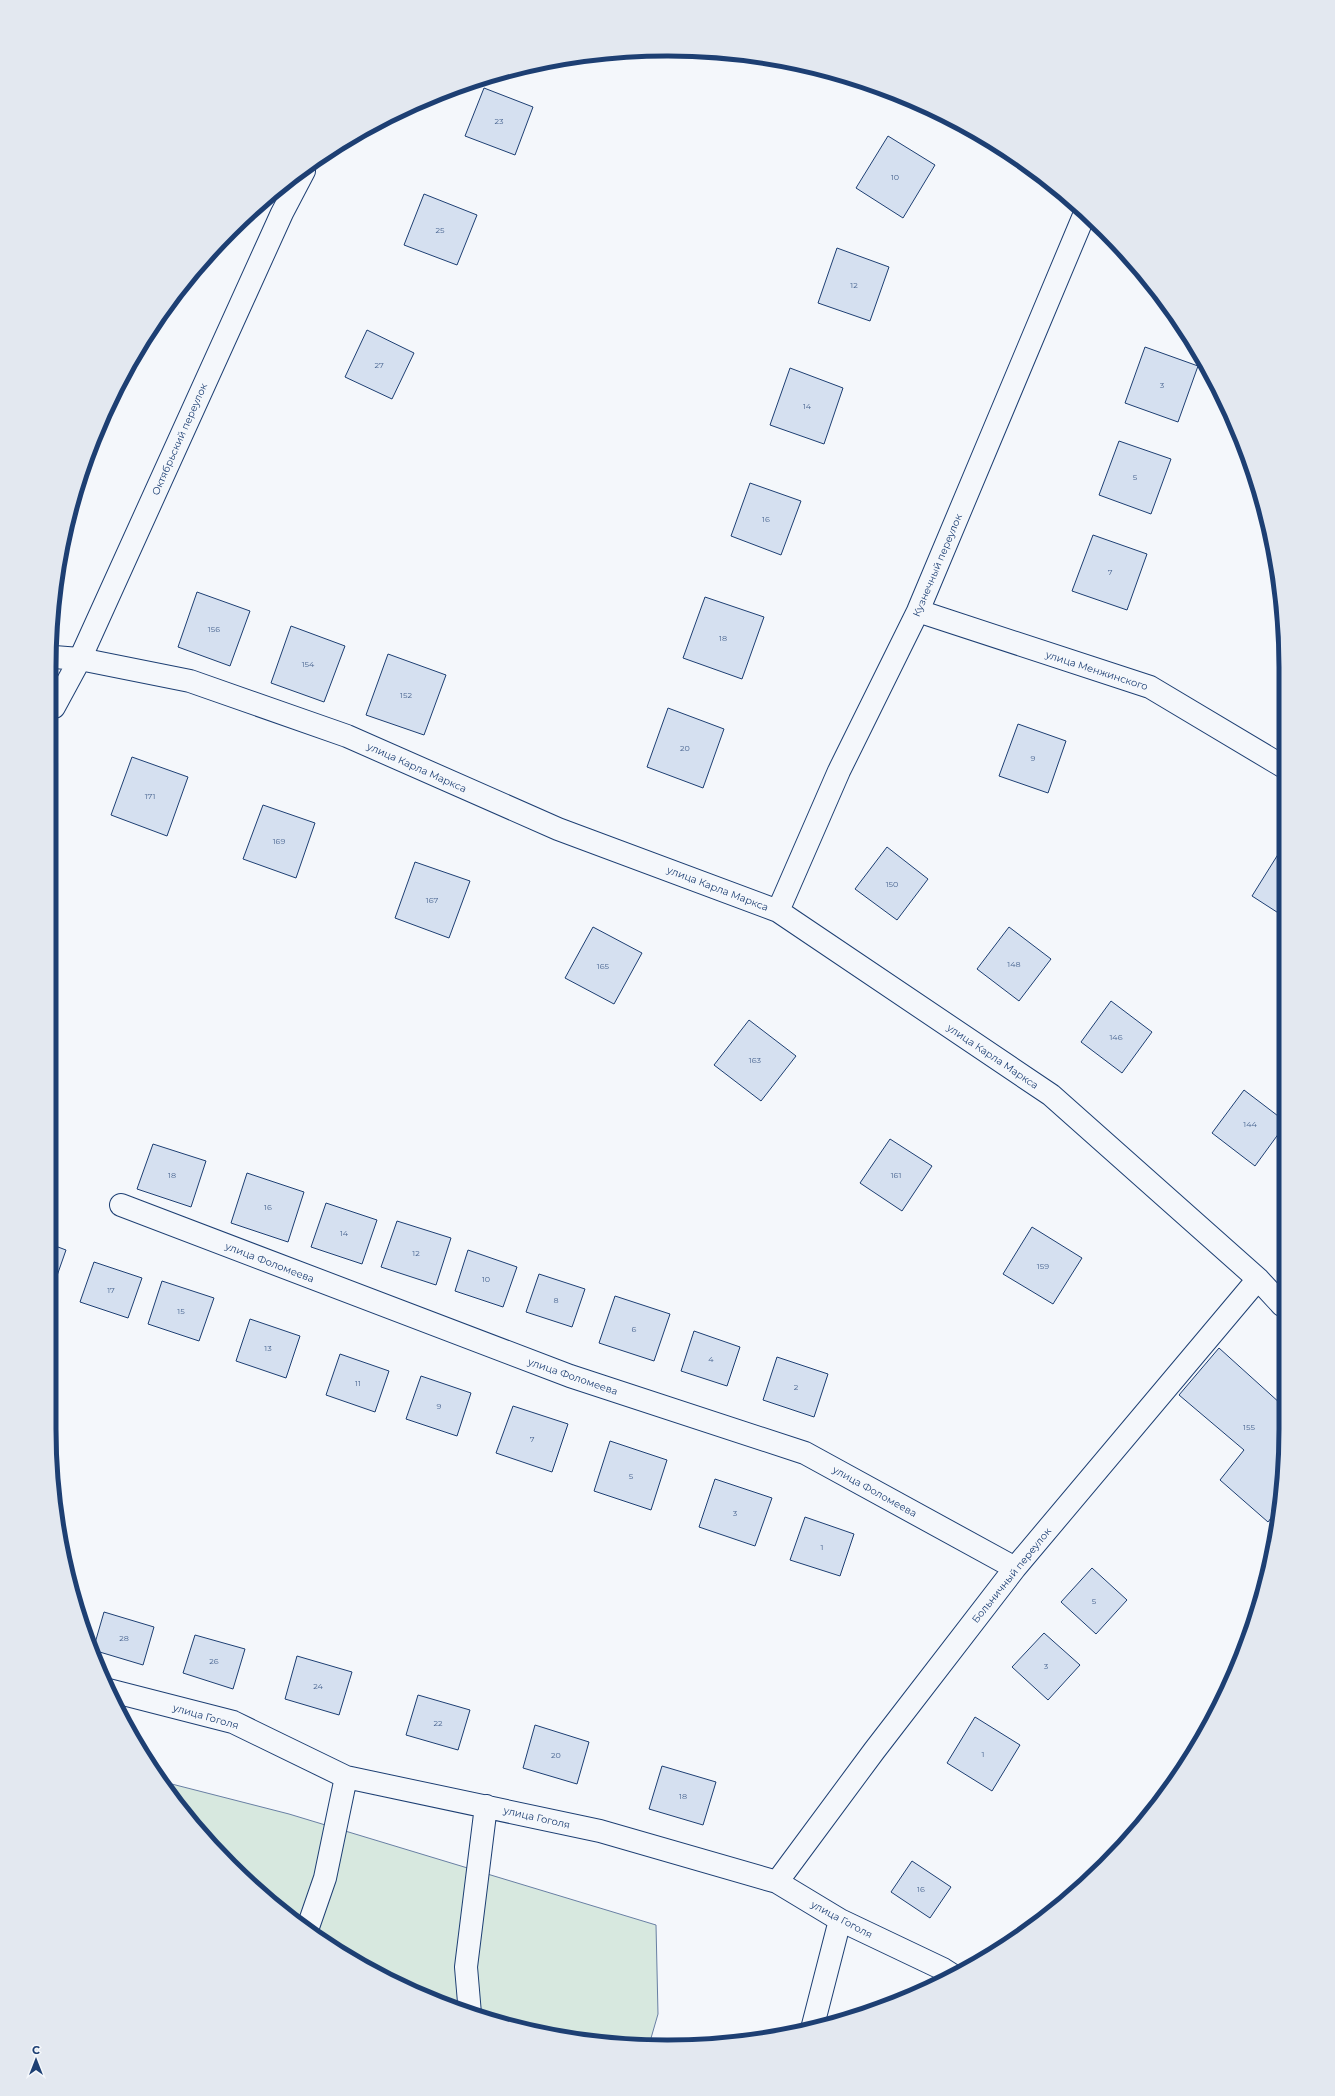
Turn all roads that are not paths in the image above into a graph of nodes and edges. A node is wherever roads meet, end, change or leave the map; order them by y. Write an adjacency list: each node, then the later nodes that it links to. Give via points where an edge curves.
1 (299, 179): 5 (street, Октябрьский переулок)
2 (1083, 219): 3 (street, Кузнечный переулок)
3 (918, 611): 7 (street, улица Менжинского, via 1150,687); 8 (street, Кузнечный переулок, via 839,771)
4 (56, 657): 5 (street, улица Карла Маркса)
5 (80, 659): 6 (street, Октябрьский переулок); 8 (street, улица Карла Маркса, via 190,681 347,736 558,829)
6 (56, 703)
7 (1279, 764)
8 (778, 911): 10 (street, улица Карла Маркса, via 1050,1095)
9 (121, 1205): 12 (street, улица Фоломеева, via 570,1376 804,1453)
10 (1258, 1279): 11 (street, улица Карла Маркса); 12 (street, Больничный переулок)
11 (1279, 1302)
12 (1015, 1568): 16 (street, Больничный переулок)
13 (116, 1692): 14 (street, улица Гоголя, via 233,1722)
14 (346, 1777): 15 (street, улица Гоголя); 18 (street, via 325,1878)
15 (486, 1806): 16 (street, улица Гоголя, via 600,1831); 20 (street, via 466,1967)
16 (776, 1882): 17 (street, улица Гоголя)
17 (840, 1920): 19 (street, улица Гоголя); 21 (street)
18 (309, 1924)
19 (947, 1972)
20 (469, 2007)
21 (814, 2022)

